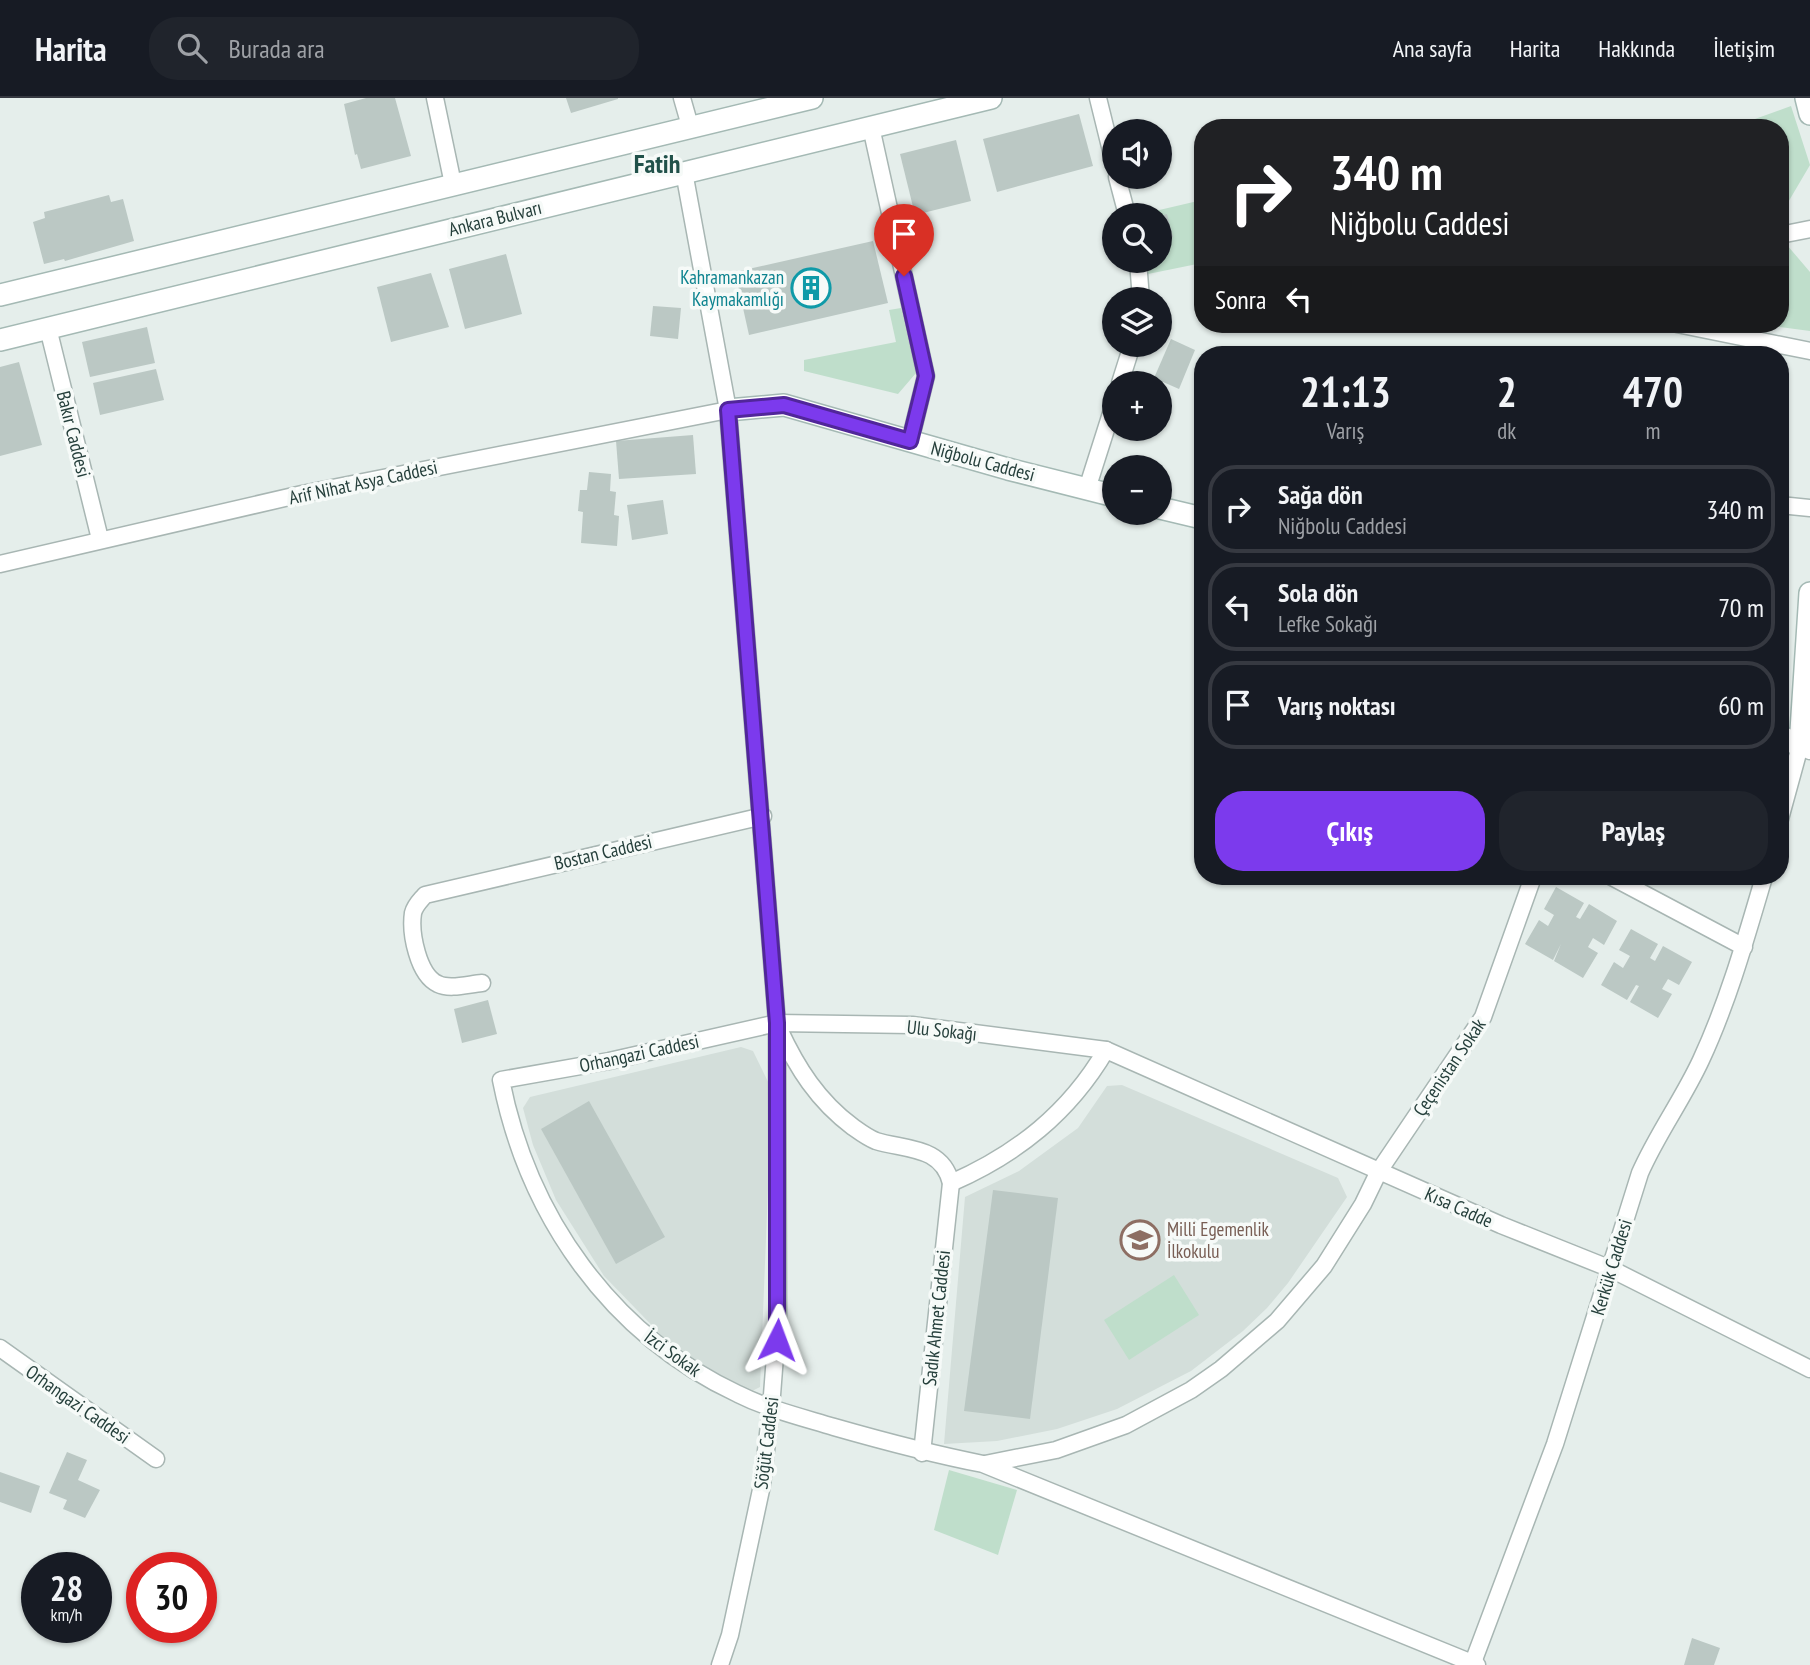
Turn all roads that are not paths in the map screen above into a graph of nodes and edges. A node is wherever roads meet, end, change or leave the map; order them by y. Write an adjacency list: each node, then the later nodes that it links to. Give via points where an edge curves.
1 (435, 98): 12 (street)
2 (682, 98): 9 (street)
3 (812, 98): 9 (main road)
4 (991, 98): 10 (main road, Ankara Bulvarı)
5 (1098, 98): 8 (street)
6 (1806, 98): 7 (main road)
7 (1810, 114)
8 (1103, 119)
9 (690, 126): 12 (main road)
10 (871, 127): 11 (main road, Ankara Bulvarı); 23 (street, via 926,376)
11 (684, 172): 16 (main road, Ankara Bulvarı); 22 (street, Söğüt Caddesi)
12 (453, 184): 15 (main road)
13 (1810, 229): 14 (street)
14 (1789, 234)
15 (0, 295)
16 (48, 328): 18 (main road, Ankara Bulvarı); 31 (street, Bakır Caddesi)
17 (1721, 333): 19 (street)
18 (0, 340)
19 (1785, 346)
20 (1789, 347): 21 (street)
21 (1810, 351)
22 (728, 410): 23 (main road, Niğbolu Caddesi, via 784,405); 31 (street, Arif Nihat Asya Caddesi, via 454,462); 38 (street, Söğüt Caddesi)
23 (910, 441): 25 (main road, Niğbolu Caddesi)
24 (1102, 441): 25 (street)
25 (1087, 489): 26 (main road, Niğbolu Caddesi)
26 (1102, 493)
27 (1789, 506): 28 (street)
28 (1810, 508)
29 (1172, 511): 30 (main road)
30 (1194, 516)
31 (100, 540): 32 (street, Arif Nihat Asya Caddesi)
32 (0, 564)
33 (1810, 593): 36 (main road)
34 (1810, 708): 36 (main road)
35 (1789, 741): 36 (main road)
36 (1805, 749): 37 (street)
37 (1789, 794)
38 (763, 816): 43 (street, Bostan Caddesi, via 425,895 413,911 414,938 435,984); 44 (street, Söğüt Caddesi)
39 (1530, 885): 47 (street, Çeçenistan Sokak, via 1483,1017)
40 (1627, 885): 42 (street)
41 (1761, 885): 42 (street, Kerkük Caddesi)
42 (1744, 947): 49 (street, Kerkük Caddesi, via 1689,1087 1640,1173)
43 (482, 983)
44 (777, 1023): 45 (street, Ulu Sokağı, via 912,1025); 46 (street, Orhangazi Caddesi); 48 (street, via 805,1079 836,1114 874,1140 934,1156); 52 (street, Söğüt Caddesi, via 779,1317)
45 (1105, 1050): 47 (street, Kısa Cadde); 48 (street, via 1088,1081 1048,1123 1002,1157)
46 (501, 1080): 52 (street, İzci Sokak, via 517,1144 543,1206 600,1290 678,1360)
47 (1379, 1171): 49 (street, Kısa Cadde); 55 (street, Çeçenistan Sokak, via 1344,1236 1309,1285 1277,1321 1222,1369 1159,1409 1114,1430 1056,1450)
48 (951, 1183): 53 (street, Sadık Ahmet Caddesi)
49 (1611, 1269): 51 (street, Kısa Cadde); 56 (street, Kerkük Caddesi, via 1555,1444)
50 (0, 1348): 54 (street, Orhangazi Caddesi)
51 (1810, 1369)
52 (771, 1408): 53 (street, İzci Sokak); 57 (street, Söğüt Caddesi, via 762,1485 733,1625)
53 (922, 1453): 55 (street, İzci Sokak)
54 (156, 1459)
55 (983, 1464): 56 (street)
56 (1474, 1664)
57 (720, 1665)

